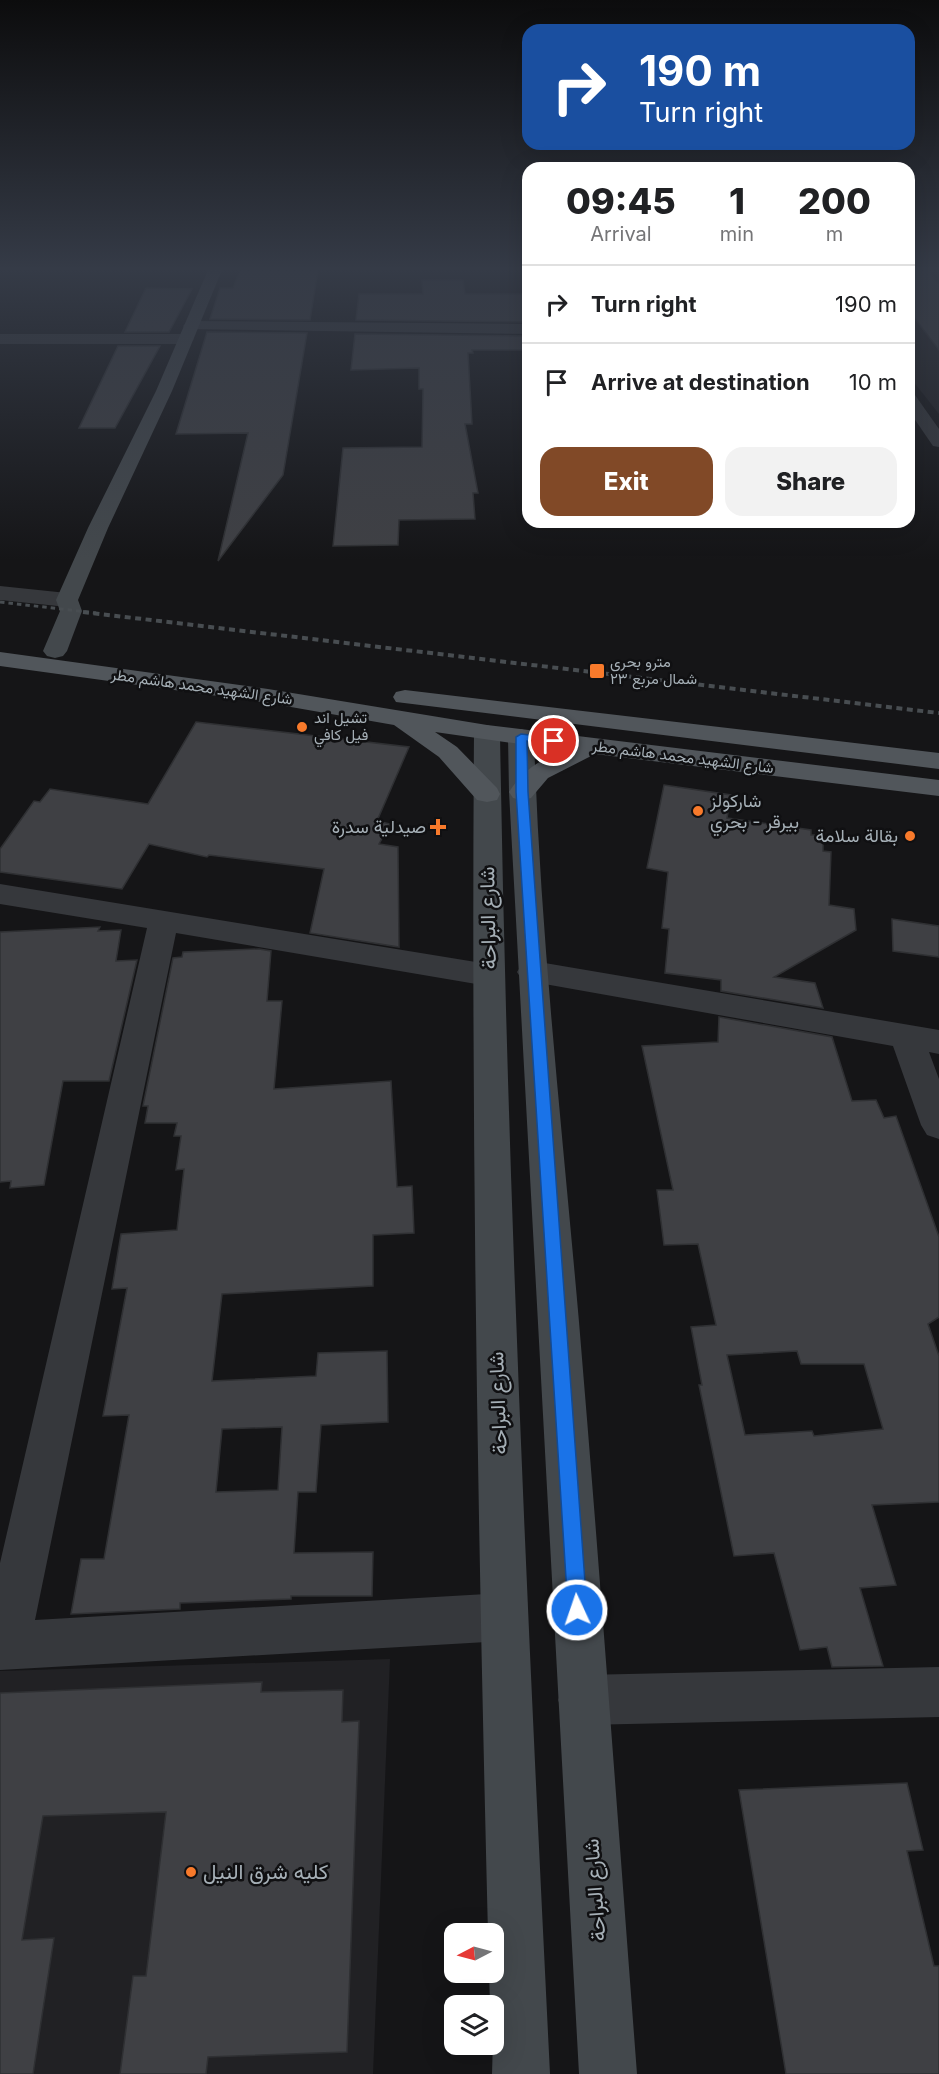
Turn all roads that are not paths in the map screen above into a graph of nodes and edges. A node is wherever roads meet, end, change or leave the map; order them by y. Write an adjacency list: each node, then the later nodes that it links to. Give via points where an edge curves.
1 (174, 367): 5 (street)
2 (915, 408): 3 (street)
3 (939, 442)
4 (0, 593): 5 (street)
5 (67, 600): 7 (street, via 72,611)
6 (0, 644): 7 (main road, شارع الشهيد محمد هاشم مطر)
7 (55, 651): 12 (main road, شارع الشهيد محمد هاشم مطر)
8 (0, 659): 9 (main road, شارع الشهيد محمد هاشم مطر)
9 (396, 717): 10 (main road, شارع الشهيد محمد هاشم مطر); 14 (main road)
10 (504, 735): 11 (main road, شارع الشهيد محمد هاشم مطر); 14 (street, شارع البراحة)
11 (590, 746): 13 (main road, شارع الشهيد محمد هاشم مطر); 14 (main road)
12 (939, 761)
13 (939, 788)
14 (504, 793): 17 (street, شارع البراحة); 18 (street, شارع البراحة)
15 (0, 894): 16 (street)
16 (164, 921): 18 (street); 23 (street)
17 (533, 972): 19 (street); 25 (street, شارع البراحة)
18 (488, 975): 22 (street, شارع البراحة)
19 (906, 1036): 20 (street); 21 (street)
20 (939, 1041)
21 (939, 1125)
22 (504, 1617): 23 (street); 26 (street, شارع البراحة)
23 (3, 1646)
24 (939, 1692): 25 (street)
25 (583, 1700): 27 (street, شارع البراحة)
26 (521, 2074)
27 (608, 2074)

